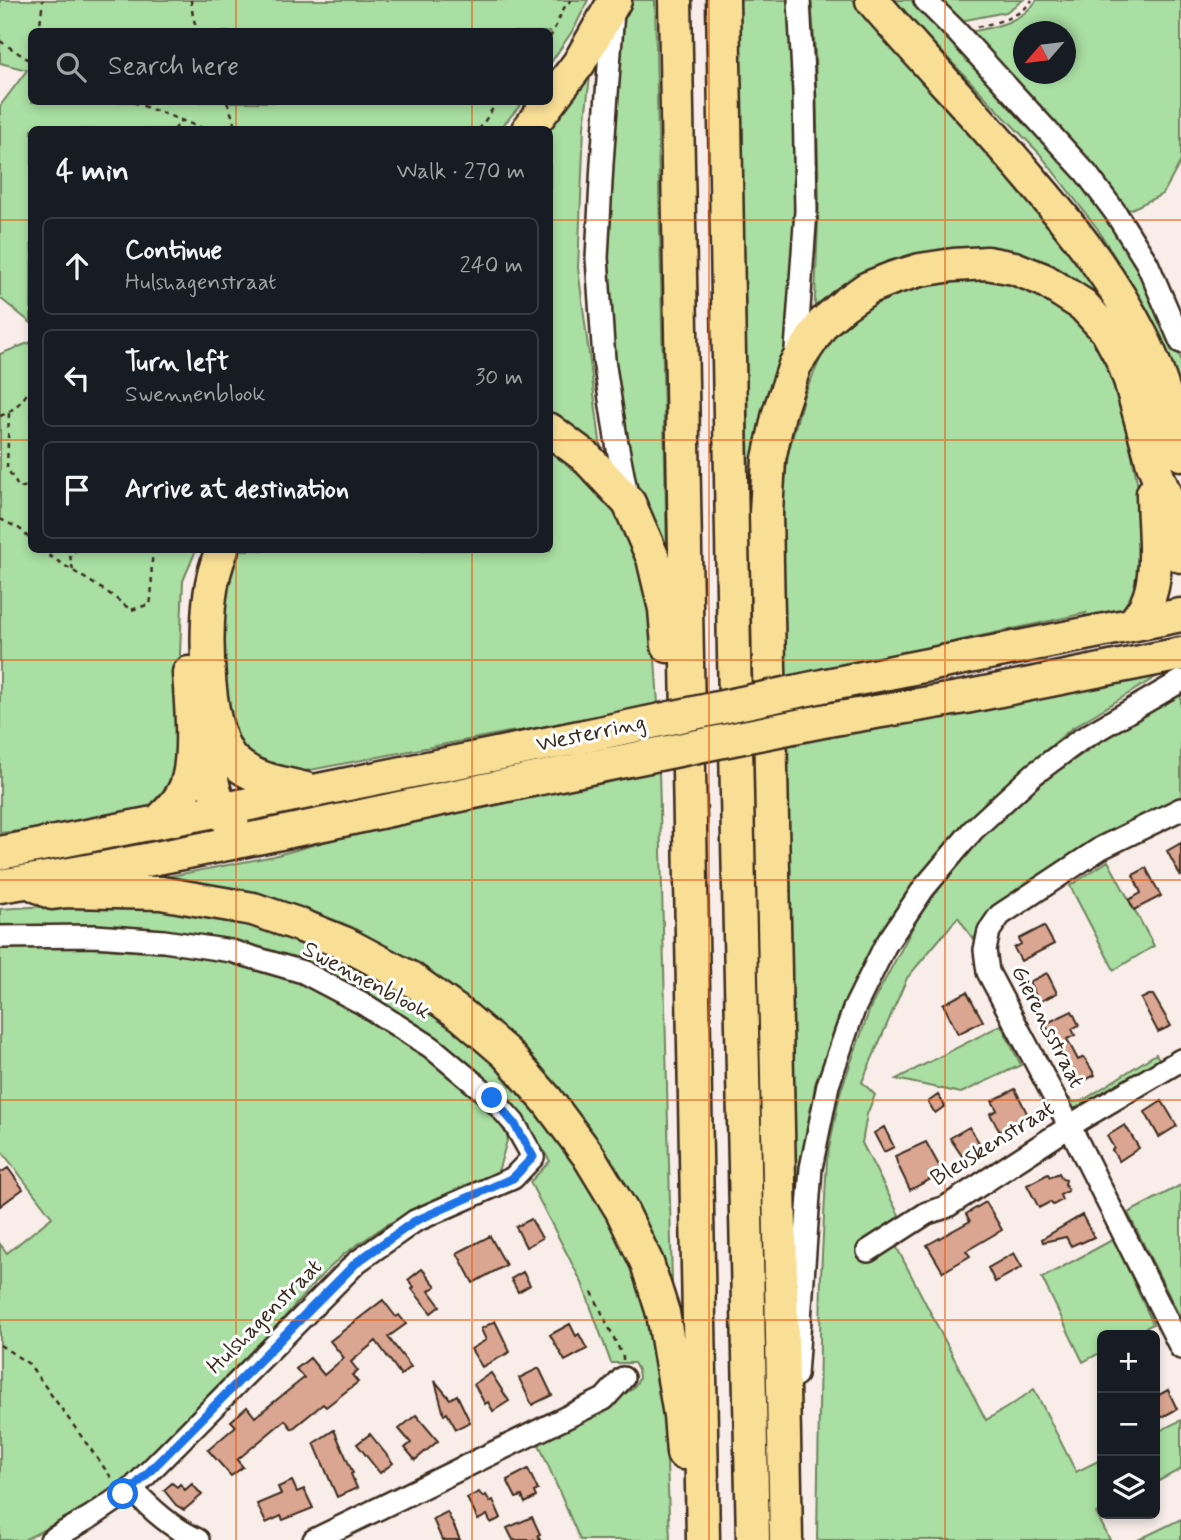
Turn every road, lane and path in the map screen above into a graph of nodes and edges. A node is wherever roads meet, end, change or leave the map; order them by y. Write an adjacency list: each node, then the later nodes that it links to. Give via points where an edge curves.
1 (43, 0): 11 (path)
2 (191, 0): 12 (path)
3 (571, 0): 13 (path)
4 (675, 0): 51 (highway)
5 (723, 0): 74 (highway)
6 (799, 0): 29 (street, via 806,211)
7 (872, 0): 34 (highway, via 1008,152 1112,284 1143,338 1163,390)
8 (925, 0): 14 (street)
9 (1032, 0): 14 (path, via 1006,20)
10 (614, 3): 17 (highway); 36 (street, via 597,258 604,360)
11 (40, 28)
12 (197, 28)
13 (553, 32)
14 (957, 32): 28 (street, via 1086,173 1115,212 1147,263)
15 (0, 41): 16 (path)
16 (28, 59)
17 (553, 97)
18 (141, 105): 22 (path)
19 (228, 105): 25 (path)
20 (495, 105): 26 (path)
21 (547, 105): 27 (highway)
22 (182, 120): 23 (path); 24 (path)
23 (177, 126)
24 (197, 126)
25 (234, 126)
26 (482, 126)
27 (531, 126)
28 (1181, 342)
29 (795, 365): 34 (highway, via 823,323 868,288 920,270 953,265 987,263 1014,268 1044,280 1083,305 1107,331); 69 (highway, via 769,459 765,513)
30 (28, 394): 31 (path)
31 (9, 413): 32 (path); 35 (path, via 7,468 19,488)
32 (0, 416)
33 (553, 432): 36 (highway, via 586,457)
34 (1167, 459): 44 (highway, via 1168,502); 47 (highway, via 1153,578 1147,604)
35 (28, 486)
36 (629, 503): 51 (highway, via 653,558 665,609 670,670)
37 (0, 519): 38 (path)
38 (28, 537)
39 (45, 553): 45 (path)
40 (73, 553): 45 (path)
41 (153, 553): 45 (path, via 150,604 131,610)
42 (206, 553): 48 (highway)
43 (221, 553): 52 (highway, via 207,632 211,699 225,750 234,762 258,777)
44 (1181, 556)
45 (72, 570)
46 (1181, 615): 47 (highway, Westerring)
47 (1134, 623): 52 (highway, Westerring, bridge)
48 (192, 625): 54 (highway); 55 (highway, via 188,781 172,810)
49 (1181, 654): 56 (highway, Westerring, bridge, via 828,720)
50 (1181, 681): 69 (street, via 1080,740 1034,774 973,830 924,888 885,946 854,1009 828,1085 811,1168)
51 (689, 747): 73 (highway)
52 (314, 791): 54 (highway, Westerring)
53 (1181, 809): 61 (street, Gierensstraat, via 1075,865 1000,915 989,931 985,950 988,972)
54 (220, 810): 55 (highway, Westerring); 56 (highway)
55 (158, 822): 57 (highway, Westerring)
56 (250, 838): 58 (highway, Westerring)
57 (0, 853)
58 (14, 883): 73 (highway, via 52,892 161,892 253,909 297,924 410,978 506,1054 588,1155 647,1263 663,1313 680,1415 686,1490)
59 (0, 937): 62 (street, Swennenblook, via 164,941 231,951 303,972 431,1047 492,1098 514,1123)
60 (1181, 1060): 61 (street, Bleuskenstraat)
61 (1070, 1127): 63 (street, Bleuskenstraat); 66 (street, Gierensstraat)
62 (533, 1157): 68 (street, Hulshagenstraat, via 513,1178 415,1221 357,1262)
63 (868, 1251)
64 (592, 1292): 67 (path, via 623,1357)
65 (0, 1345): 68 (path, via 29,1364)
66 (1181, 1348)
67 (623, 1378): 72 (street, via 604,1399)
68 (128, 1492): 70 (street, Hulshagenstraat); 71 (street)
69 (785, 1506): 75 (highway)
70 (51, 1540)
71 (198, 1540)
72 (314, 1540)
73 (702, 1540)
74 (753, 1540)
75 (786, 1540)

